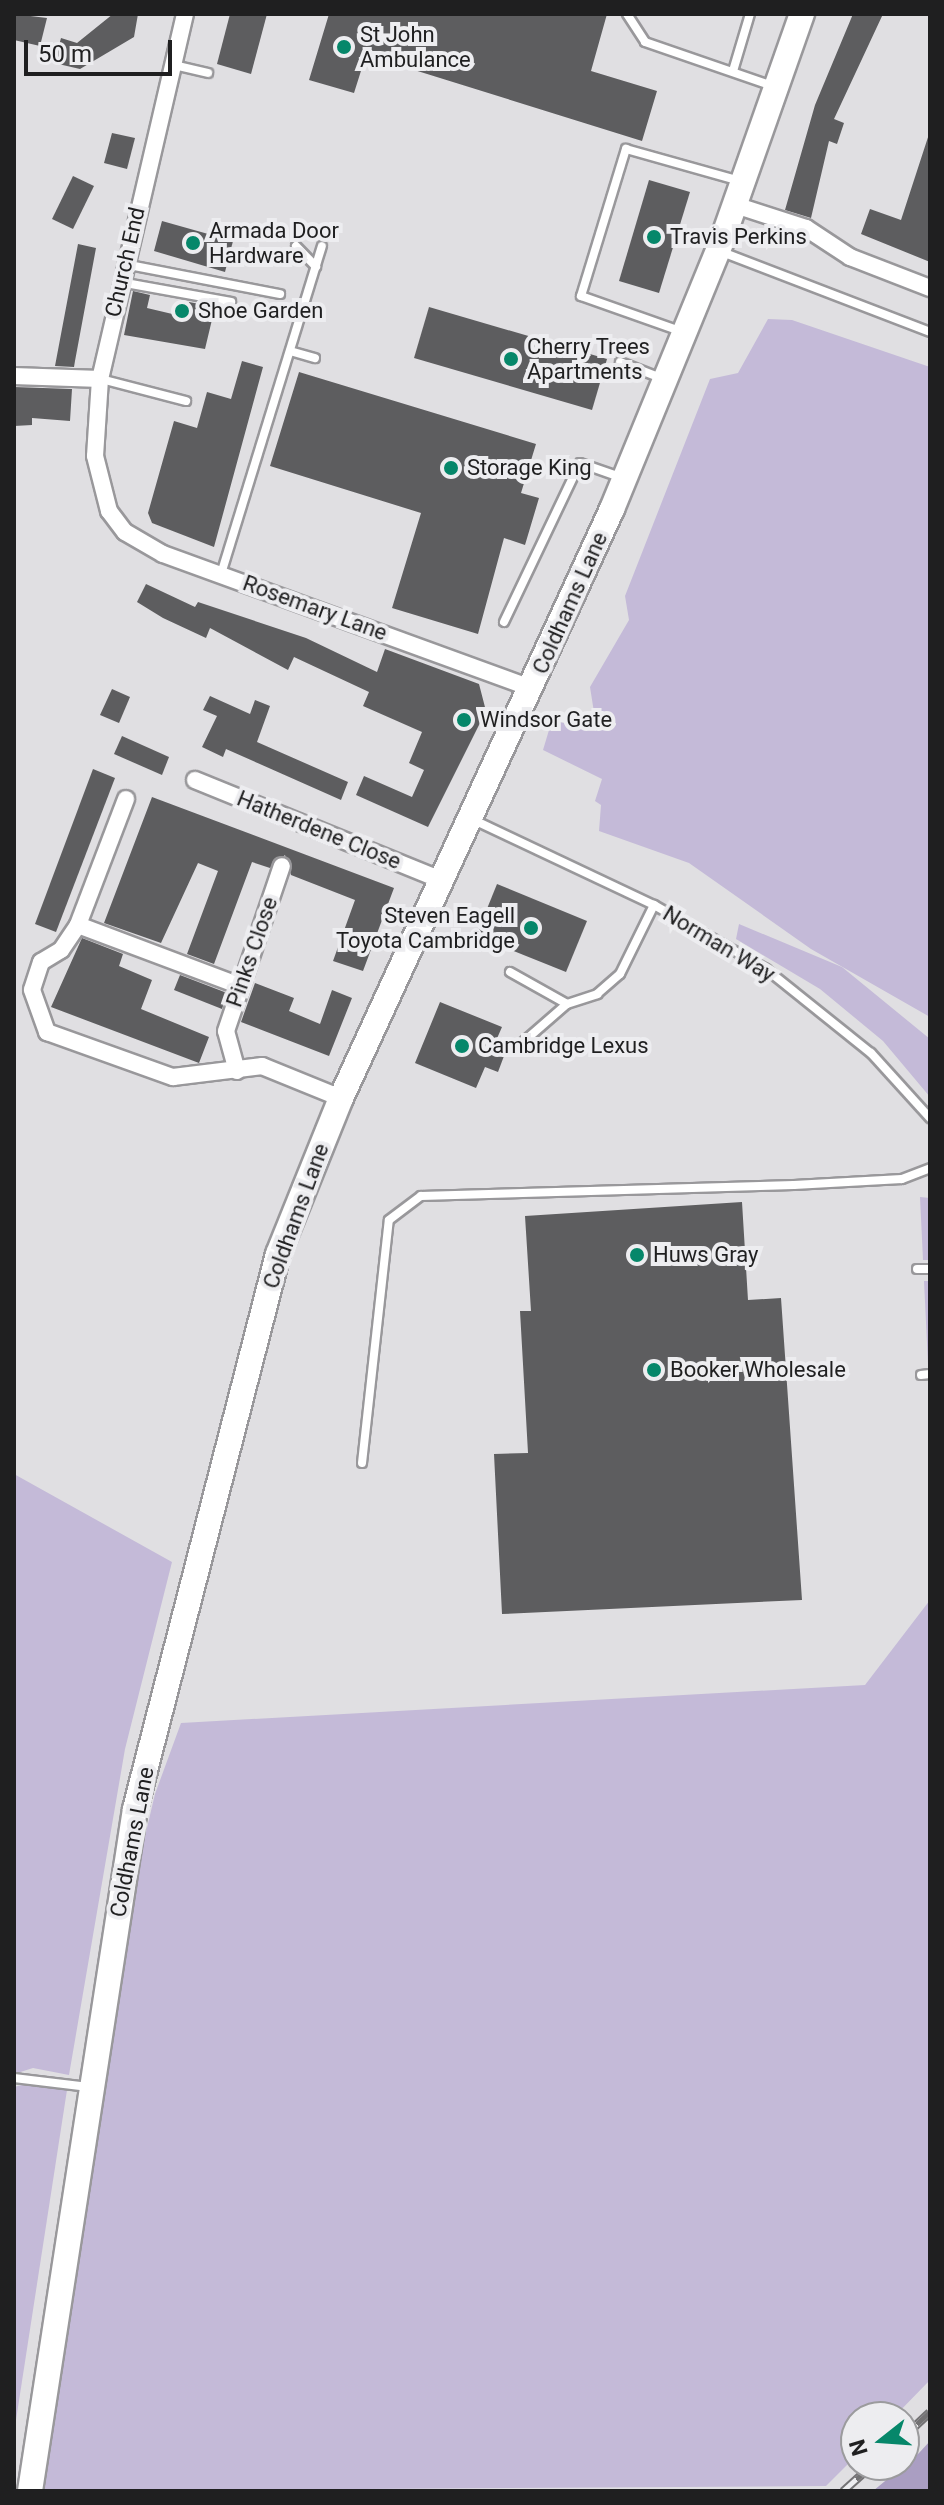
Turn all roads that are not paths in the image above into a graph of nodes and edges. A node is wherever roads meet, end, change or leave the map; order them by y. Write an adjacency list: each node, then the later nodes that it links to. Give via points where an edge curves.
1 (185, 14): 5 (street, Church End)
2 (627, 14): 6 (lane, via 645,42)
3 (750, 14): 6 (lane)
4 (802, 14): 8 (street, Coldhams Lane)
5 (173, 64): 7 (lane); 13 (street, Church End)
6 (733, 71): 8 (lane)
7 (208, 73)
8 (774, 86): 9 (street, Coldhams Lane)
9 (739, 194): 12 (street, Coldhams Lane); 16 (street, via 850,257); 20 (lane, via 626,149 581,296)
10 (296, 246): 14 (lane)
11 (322, 246): 14 (lane)
12 (718, 251): 19 (lane); 20 (street, Coldhams Lane)
13 (123, 264): 15 (street, Church End); 17 (lane)
14 (316, 267): 21 (lane)
15 (119, 281): 18 (lane); 25 (street, Church End)
16 (930, 288)
17 (280, 294)
18 (231, 302)
19 (930, 332)
20 (685, 333): 26 (street, Coldhams Lane)
21 (290, 351): 22 (lane); 30 (lane)
22 (315, 358)
23 (620, 362): 26 (lane)
24 (14, 376): 25 (street)
25 (100, 379): 27 (lane); 29 (street, Church End, via 95,456)
26 (666, 379): 28 (street, Coldhams Lane)
27 (186, 401)
28 (624, 479): 31 (lane, via 580,463); 32 (street, Coldhams Lane)
29 (109, 511): 30 (street, Rosemary Lane, via 125,532 163,554)
30 (221, 574): 32 (street, Rosemary Lane)
31 (504, 622)
32 (532, 688): 35 (street, Coldhams Lane)
33 (195, 780): 37 (street, Hatherdene Close)
34 (126, 799): 39 (street)
35 (473, 819): 37 (street, Coldhams Lane); 38 (lane, Norman Way)
36 (282, 866): 41 (street, Pinks Close)
37 (444, 881): 45 (street, Coldhams Lane)
38 (654, 905): 42 (lane, via 620,974 597,994); 46 (lane, Norman Way, via 809,1001 894,1074)
39 (78, 925): 41 (street); 44 (street, via 61,950 41,962 32,990 47,1032 173,1077)
40 (510, 972): 42 (lane)
41 (240, 986): 44 (street, Pinks Close, via 226,1031)
42 (567, 1004): 43 (lane, via 530,1029)
43 (514, 1050)
44 (237, 1071): 45 (street, via 262,1066)
45 (341, 1098): 52 (street, Coldhams Lane, via 278,1254 187,1598 135,1809)
46 (930, 1118)
47 (930, 1168): 50 (lane, via 902,1179 794,1185 421,1196 389,1220)
48 (917, 1269): 49 (lane)
49 (930, 1269)
50 (362, 1463)
51 (14, 2078): 52 (lane)
52 (91, 2088): 53 (street, Coldhams Lane)
53 (30, 2491)

